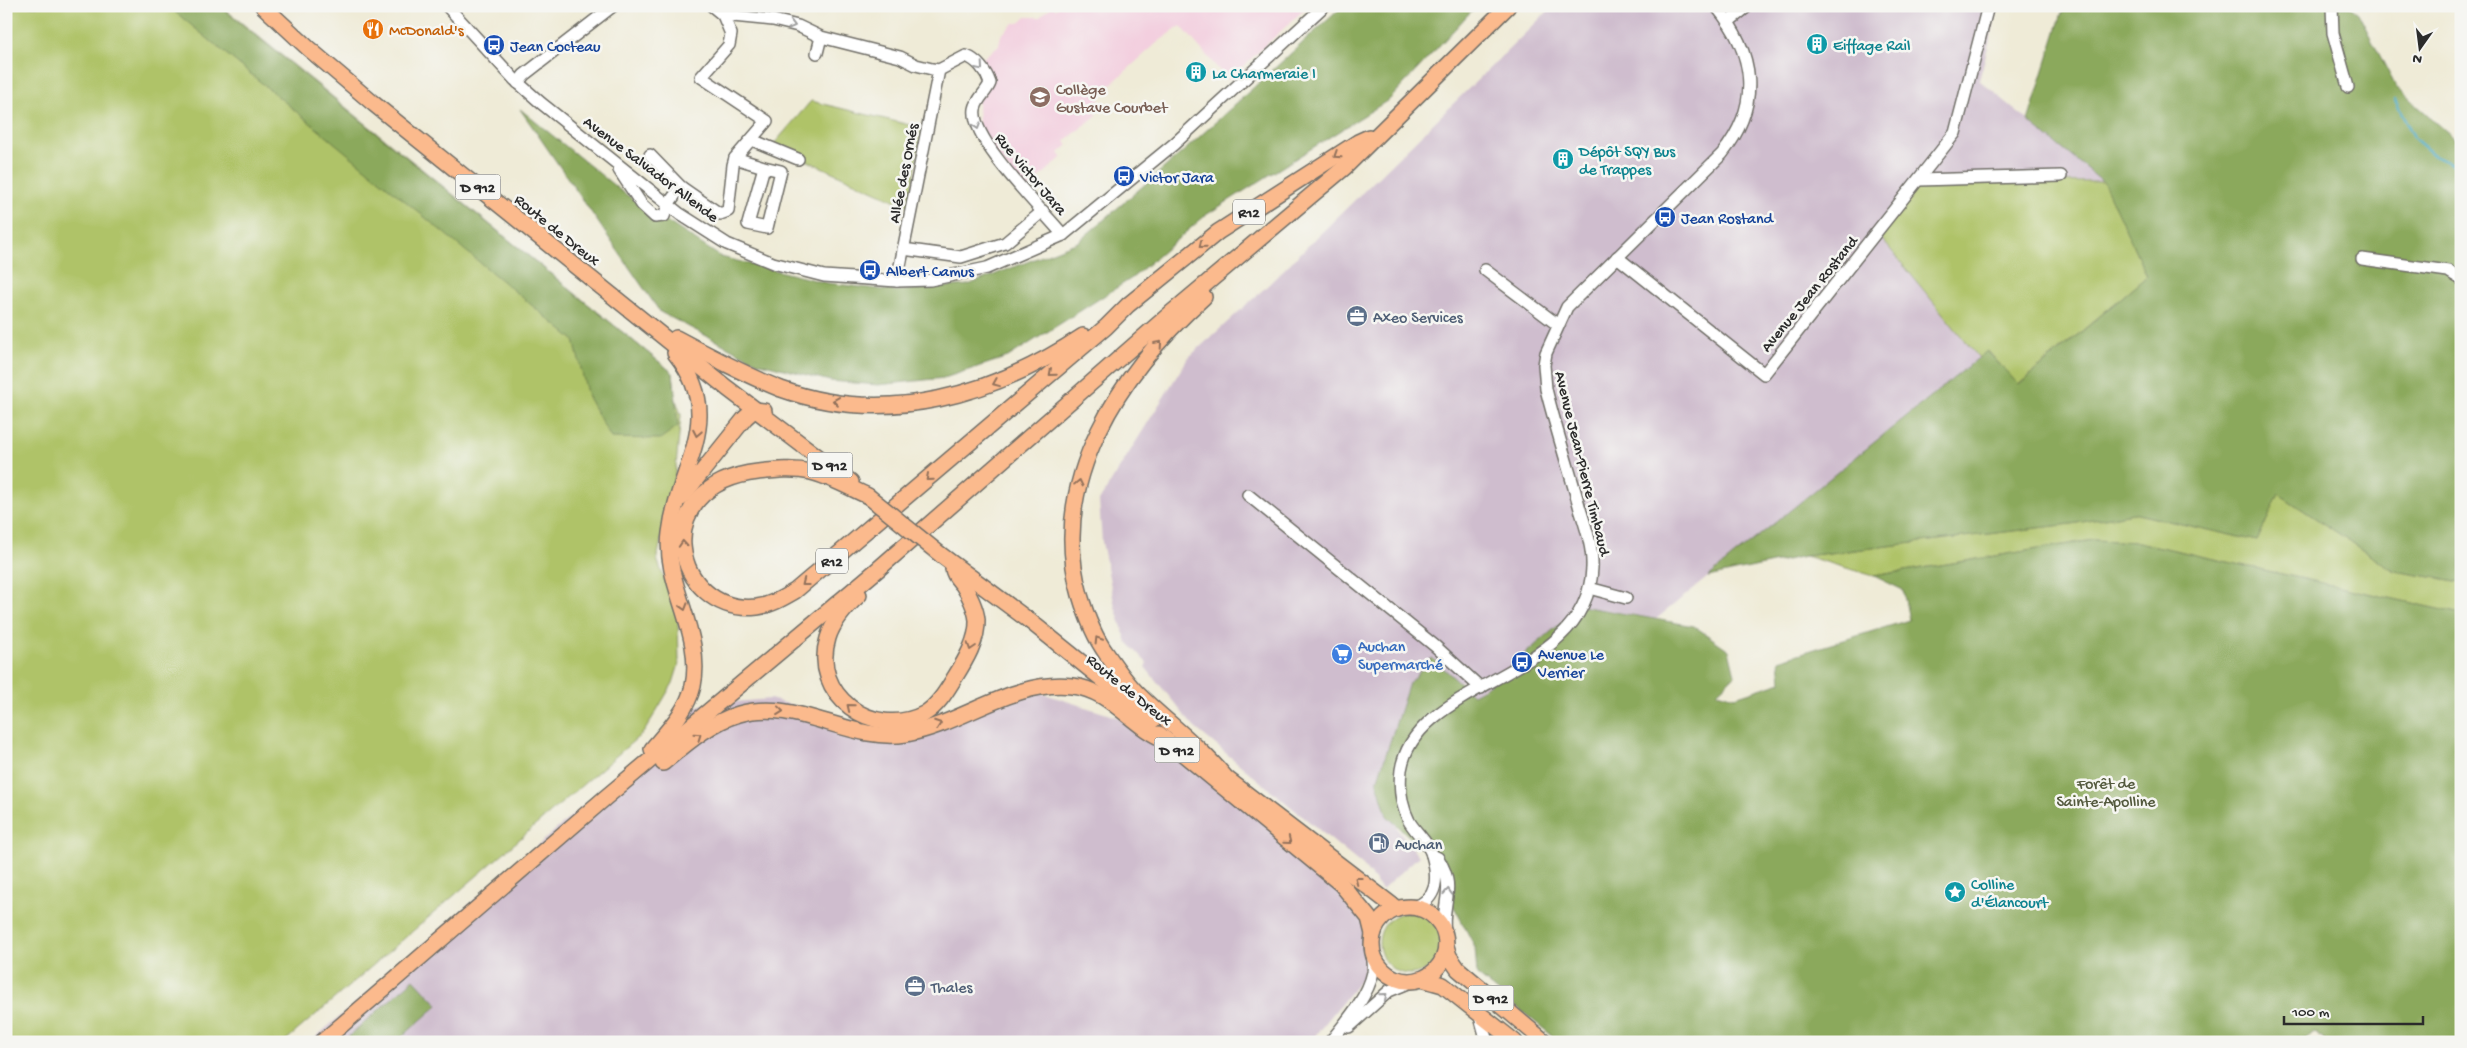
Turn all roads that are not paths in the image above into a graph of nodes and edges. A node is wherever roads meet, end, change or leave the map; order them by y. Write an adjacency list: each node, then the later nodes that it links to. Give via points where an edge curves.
1 (263, 6): 42 (main road, Route de Dreux / D 912, via 374,104)
2 (274, 6): 44 (main road, Route de Dreux / D 912, via 326,58)
3 (447, 6): 19 (street, Avenue Salvador Allende)
4 (614, 6): 19 (street)
5 (712, 6): 12 (street)
6 (1324, 6): 33 (street, Avenue Salvador Allende, via 1174,144)
7 (1508, 6): 21 (main road, R12)
8 (1716, 6): 13 (street, Avenue Jean-Pierre Timbaud)
9 (1748, 6): 13 (street)
10 (1988, 6): 29 (street, via 1955,133)
11 (2332, 6): 20 (street, via 2333,33)
12 (722, 15): 14 (street, one-way to 14, via 790,24); 22 (street, via 730,34 729,45 701,77 767,121)
13 (1728, 22): 35 (street, Avenue Jean-Pierre Timbaud, via 1736,35 1750,78 1749,96 1738,129 1722,154)
14 (821, 37): 15 (street); 16 (street, via 900,57)
15 (817, 53)
16 (925, 68): 17 (street); 18 (street)
17 (939, 70): 32 (street, Rue Victor Jara, one-way to 32, via 966,56 988,76 990,83 975,108 978,132 990,151); 34 (street, Allée des Ornés)
18 (922, 80)
19 (518, 82): 26 (street, Avenue Salvador Allende)
20 (2348, 87)
21 (1380, 132): 37 (main road, R12, via 1345,167); 41 (main road, R12, one-way to 41, via 1358,142 1218,232)
22 (752, 140): 24 (street); 25 (street)
23 (650, 155): 30 (street)
24 (735, 158): 27 (street); 30 (street, via 728,211 720,214)
25 (798, 159)
26 (614, 162): 31 (street, Avenue Salvador Allende); 31 (street, via 642,205 655,217 664,216)
27 (764, 166): 27 (street, via 781,171 767,228 748,224)
28 (2061, 176): 29 (street)
29 (1919, 180): 35 (street, Avenue Jean Rostand, via 1764,374)
30 (681, 187): 31 (street)
31 (669, 203): 40 (street, Avenue Salvador Allende, via 680,214 727,244 773,263 824,276)
32 (1043, 211): 33 (street, Rue Victor Jara); 34 (street, via 1005,243 961,257)
33 (1063, 235): 40 (street, Avenue Salvador Allende, via 986,268 930,280)
34 (904, 249): 40 (street, Allée des Ornés)
35 (1617, 257): 43 (street, Avenue Jean-Pierre Timbaud, via 1567,307)
36 (2362, 258): 39 (street, via 2448,272)
37 (1234, 262): 52 (main road, R12); 58 (main road, R12, one-way to 37, via 1212,761 1134,690 1093,632 1073,570 1072,524 1080,478 1092,442 1111,409 1159,343 1230,275)
38 (1485, 270): 43 (street)
39 (2461, 279)
40 (897, 281)
41 (1128, 305): 44 (main road, R12, one-way to 44, via 1029,369 992,385 924,402 857,404 792,392); 49 (main road, R12, one-way to 49, via 795,591 756,607 728,603 702,588 690,572 682,540 684,524 698,498 724,479 746,473 791,469 813,473)
42 (646, 324): 45 (main road, Route de Dreux / D 912); 50 (main road, R12, one-way to 50, via 683,363 693,378 698,395 698,434)
43 (1558, 325): 54 (street, Avenue Jean-Pierre Timbaud, via 1546,353 1546,389 1590,544)
44 (676, 338): 46 (main road, Route de Dreux / D 912)
45 (754, 410): 46 (main road); 47 (main road, Route de Dreux / D 912); 50 (main road)
46 (771, 414): 47 (main road, Route de Dreux / D 912)
47 (791, 435): 49 (main road, Route de Dreux / D 912)
48 (1248, 495): 56 (street, via 1435,646)
49 (868, 496): 51 (main road, Route de Dreux / D 912, bridge)
50 (676, 505): 59 (main road, R12, one-way to 59, via 669,550 695,658 692,687 676,721)
51 (947, 559): 52 (main road, R12, one-way to 52, via 970,600 977,620 967,658 942,698 924,714 906,720 882,722 859,715 843,702 829,681 824,660 828,638 836,621 874,581); 53 (main road, Route de Dreux / D 912)
52 (876, 571): 59 (main road, R12)
53 (967, 575): 57 (main road, Route de Dreux / D 912, via 1025,627); 58 (main road, Route de Dreux / D 912)
54 (1589, 588): 55 (street); 56 (street, Avenue Jean-Pierre Timbaud, via 1584,604 1564,632 1537,654)
55 (1626, 598)
56 (1481, 688): 61 (street, Avenue Jean-Pierre Timbaud, via 1418,732 1401,768 1401,799 1409,822)
57 (1166, 740): 60 (main road, R12, one-way to 57, via 582,828 714,725 753,711 786,711 876,735 906,734 1028,690 1064,685 1105,697 1152,735); 64 (main road, Route de Dreux / D 912, one-way to 64, via 1342,884 1369,918)
58 (1226, 778): 63 (main road, Route de Dreux / D 912, one-way to 58)
59 (605, 798): 60 (main road, R12)
60 (561, 838): 69 (main road, R12)
61 (1432, 855): 62 (street, Avenue Jean-Pierre Timbaud, via 1437,878 1433,892 1426,902); 65 (street, Avenue Jean-Pierre Timbaud, one-way to 61, via 1443,922 1448,876 1438,858)
62 (1414, 907): 63 (main road); 65 (main road, via 1432,915 1440,923)
63 (1397, 909): 64 (main road, via 1382,919)
64 (1373, 934): 66 (main road)
65 (1445, 940): 67 (main road, via 1439,966); 74 (main road, D 912, via 1449,956 1458,969)
66 (1372, 953): 67 (main road, via 1386,974 1398,980); 70 (street, via 1371,980 1349,1018)
67 (1416, 980): 68 (main road, D 912, via 1443,985); 71 (street, one-way to 67, via 1360,1015 1387,993)
68 (1478, 1012): 72 (street); 73 (main road, D 912)
69 (322, 1042)
70 (1330, 1042)
71 (1336, 1042)
72 (1487, 1042)
73 (1515, 1042)
74 (1545, 1042)

